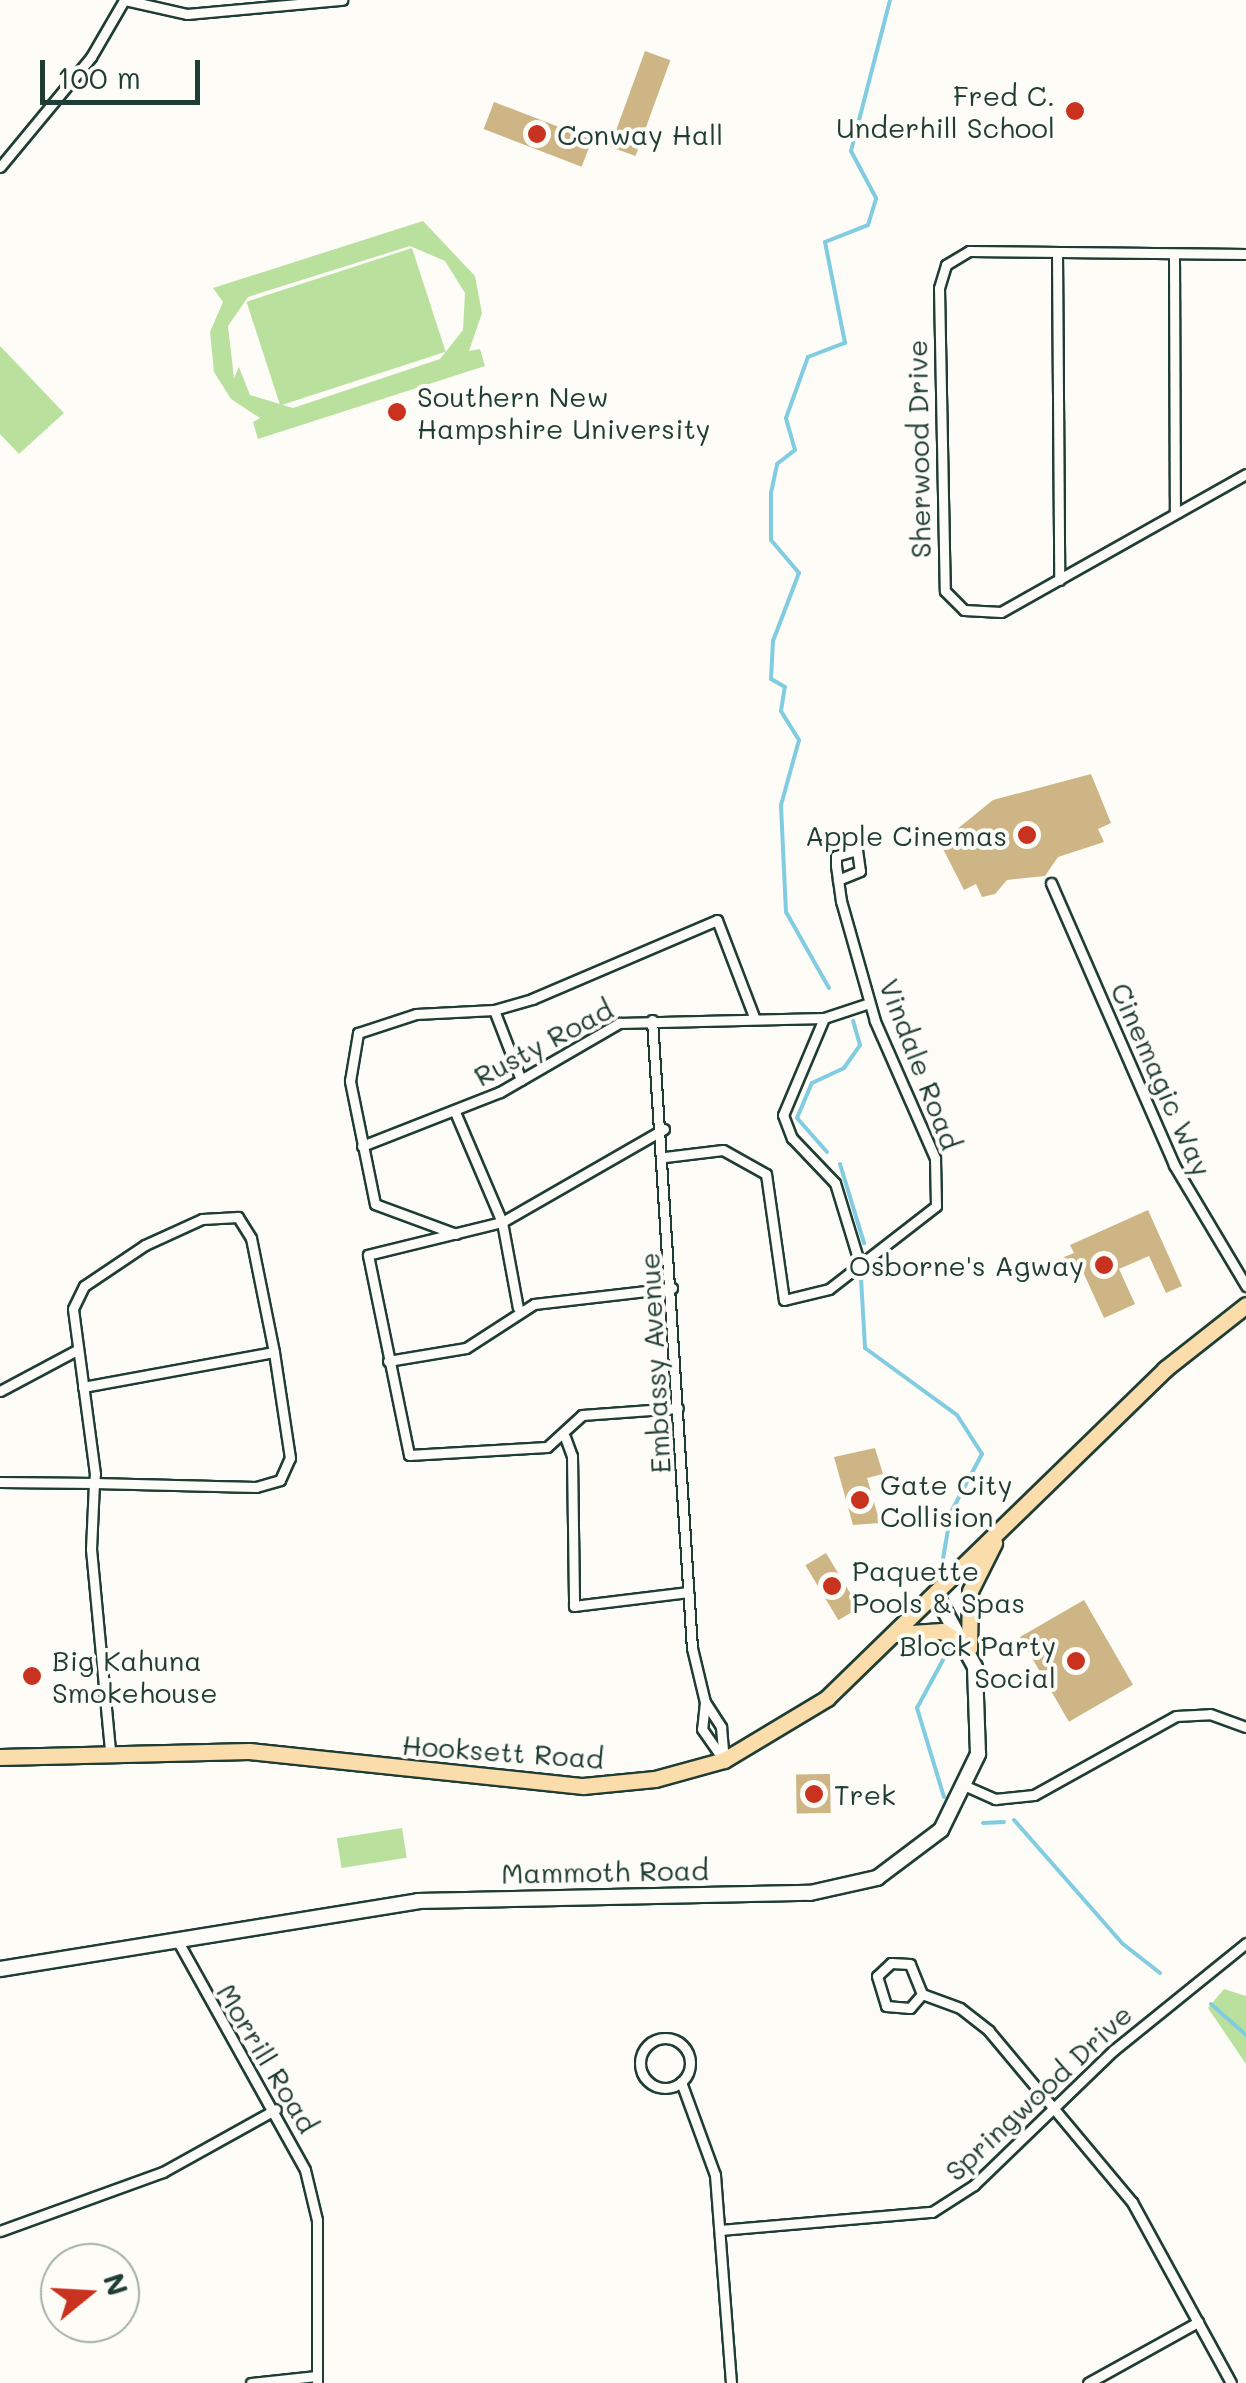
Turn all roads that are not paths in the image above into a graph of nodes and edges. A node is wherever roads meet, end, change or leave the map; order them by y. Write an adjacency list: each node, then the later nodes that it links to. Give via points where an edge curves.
1 (124, 0): 2 (street, via 187,14); 3 (street, via 91,58)
2 (342, 0)
3 (0, 167)
4 (1056, 253): 5 (street, Sherwood Drive); 9 (street); 9 (street, Sherwood Drive, via 969,251 941,276 940,525 942,578 964,610 1001,612)
5 (1174, 254): 6 (street, Sherwood Drive); 8 (street)
6 (1246, 254)
7 (1246, 474): 8 (street, Sherwood Drive)
8 (1174, 513): 9 (street, Sherwood Drive)
9 (1060, 580)
10 (838, 880): 12 (street, Vindale Road)
11 (1052, 883): 25 (street, Cinemagic Way, via 1174,1165)
12 (869, 1003): 15 (street, Rusty Road); 24 (street, Vindale Road, via 941,1182 928,1216)
13 (494, 1010): 14 (street, via 717,920); 17 (street); 20 (street, via 416,1014 358,1033 350,1081)
14 (754, 1016): 15 (street, Rusty Road); 16 (street, Rusty Road)
15 (824, 1018): 24 (street, via 783,1116 792,1138 835,1184)
16 (652, 1020): 17 (street, Rusty Road, via 607,1028); 19 (street, Embassy Avenue)
17 (521, 1080): 18 (street, Rusty Road)
18 (456, 1112): 20 (street, Rusty Road); 22 (street)
19 (664, 1129): 21 (street, Embassy Avenue); 22 (street)
20 (362, 1146): 23 (street, via 384,1213)
21 (666, 1157): 24 (street, Vindale Road, via 722,1150 766,1174 784,1300 828,1290); 26 (street, Embassy Avenue)
22 (502, 1222): 23 (street); 28 (street)
23 (456, 1234): 31 (street, via 368,1255)
24 (860, 1264)
25 (1246, 1286)
26 (672, 1288): 28 (street); 34 (street, Embassy Avenue)
27 (1246, 1304): 38 (main road, Hooksett Road, via 1165,1369)
28 (518, 1308): 31 (street, via 466,1348)
29 (74, 1351): 30 (street, via 73,1310 84,1286 168,1234 202,1219 238,1217 251,1238); 32 (street); 33 (street)
30 (274, 1352): 32 (street); 37 (street, via 290,1458 280,1480 256,1487)
31 (388, 1362): 35 (street, via 409,1454 524,1451)
32 (83, 1387): 37 (street)
33 (0, 1391)
34 (678, 1408): 35 (street, via 582,1415); 39 (street, Embassy Avenue)
35 (565, 1437): 39 (street, via 572,1456 574,1606)
36 (0, 1482): 37 (street)
37 (94, 1483): 45 (street, via 94,1611)
38 (998, 1532): 40 (main road, Hooksett Road); 42 (main road, via 970,1591)
39 (688, 1592): 43 (street, Embassy Avenue)
40 (936, 1595): 41 (main road, Hooksett Road); 42 (main road, Mammoth Road)
41 (896, 1634): 42 (main road, via 942,1632); 47 (main road, Hooksett Road, via 808,1713)
42 (970, 1648): 48 (main road, Mammoth Road, via 982,1718)
43 (704, 1702): 47 (street, Embassy Avenue, via 721,1727); 47 (street, Embassy Avenue, via 702,1729)
44 (1246, 1727): 48 (street, via 1210,1714 1176,1716 1034,1795 995,1799)
45 (110, 1750): 46 (main road, Hooksett Road); 47 (main road, Hooksett Road, via 249,1752 583,1786 655,1779)
46 (0, 1757)
47 (724, 1760)
48 (968, 1787): 49 (main road, Mammoth Road, via 913,1858 836,1890 418,1900)
49 (176, 1938): 51 (main road, Mammoth Road); 55 (street, Morrill Road)
50 (1246, 1943): 54 (street, Springwood Drive)
51 (0, 1969)
52 (922, 1994): 52 (street, via 910,1964 891,1963 877,1976 877,1996 891,2008 910,2008); 54 (street, via 980,2022)
53 (681, 2082): 53 (street, via 690,2063 681,2044 661,2038 647,2046 640,2060 647,2080 661,2087); 57 (street, via 710,2152)
54 (1054, 2107): 57 (street, Springwood Drive, via 974,2185 932,2212); 58 (street, via 1132,2202)
55 (276, 2109): 56 (street, via 163,2172); 59 (street, Morrill Road, via 305,2170 317,2220)
56 (0, 2230)
57 (720, 2230): 61 (street)
58 (1198, 2322): 62 (street); 63 (street)
59 (317, 2380): 60 (street)
60 (251, 2383)
61 (730, 2383)
62 (1088, 2383)
63 (1231, 2383)

